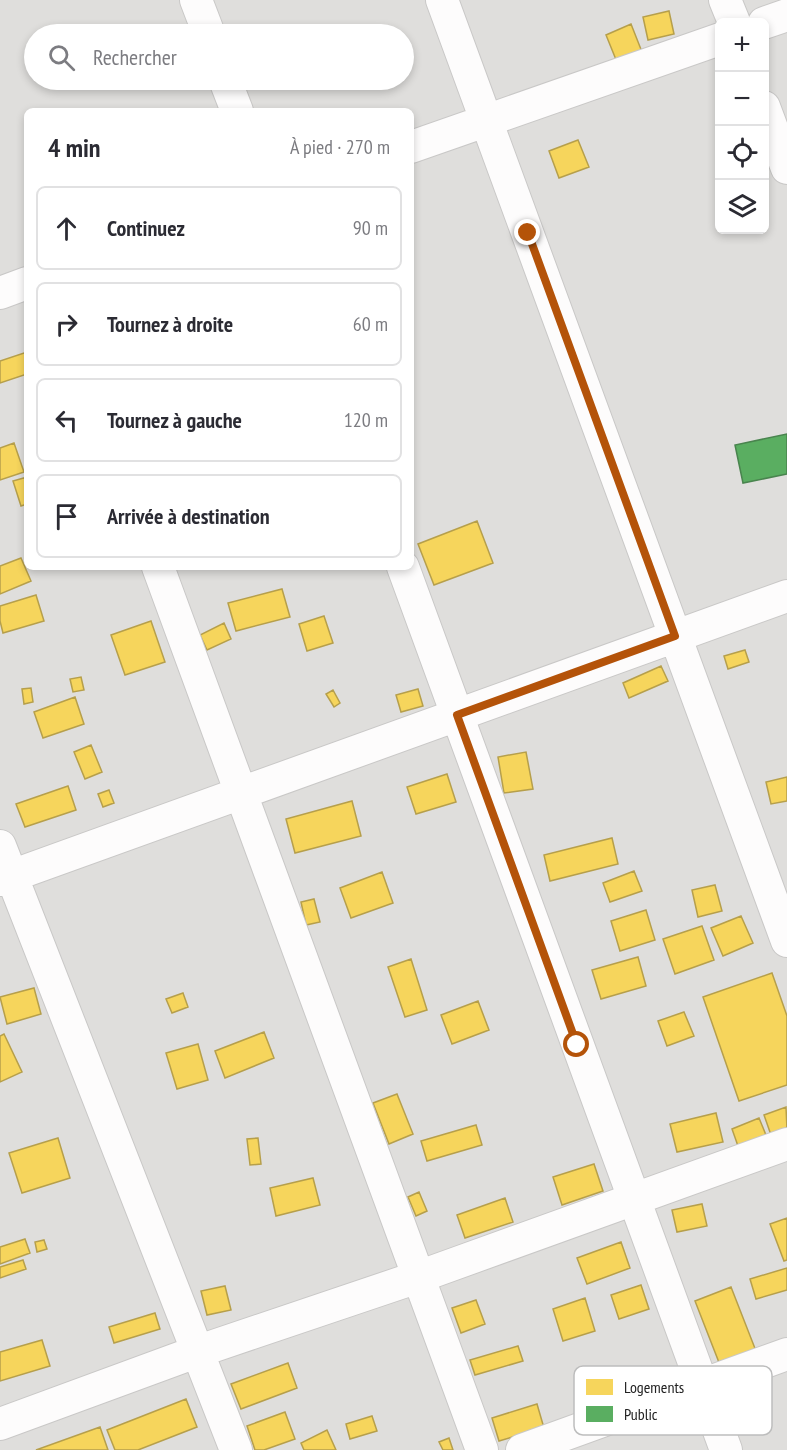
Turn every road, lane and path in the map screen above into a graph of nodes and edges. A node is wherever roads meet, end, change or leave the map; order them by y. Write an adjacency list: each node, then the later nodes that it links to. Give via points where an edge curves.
1 (196, 0): 7 (street)
2 (442, 0): 12 (street)
3 (725, 0): 5 (street)
4 (787, 15): 6 (street)
5 (732, 18)
6 (769, 22)
7 (205, 24)
8 (715, 41): 12 (street)
9 (229, 90): 10 (street)
10 (236, 108)
11 (769, 118): 14 (street)
12 (486, 121): 13 (street); 20 (street)
13 (414, 146)
14 (787, 168)
15 (24, 284): 16 (street)
16 (0, 292)
17 (159, 570): 22 (street)
18 (404, 570): 21 (street)
19 (787, 596): 20 (street)
20 (675, 636): 21 (street); 25 (street)
21 (457, 715): 22 (street); 27 (street)
22 (241, 793): 24 (street); 28 (street)
23 (0, 846): 24 (street)
24 (5, 878): 29 (street)
25 (787, 941)
26 (787, 1144): 27 (street)
27 (633, 1199): 28 (street); 31 (street)
28 (418, 1277): 29 (street); 37 (street)
29 (196, 1352): 33 (street); 36 (street)
30 (787, 1354): 32 (street)
31 (694, 1366)
32 (754, 1366)
33 (0, 1424)
34 (574, 1431): 38 (street)
35 (720, 1435): 39 (street)
36 (236, 1450)
37 (482, 1450)
38 (522, 1450)
39 (726, 1450)

